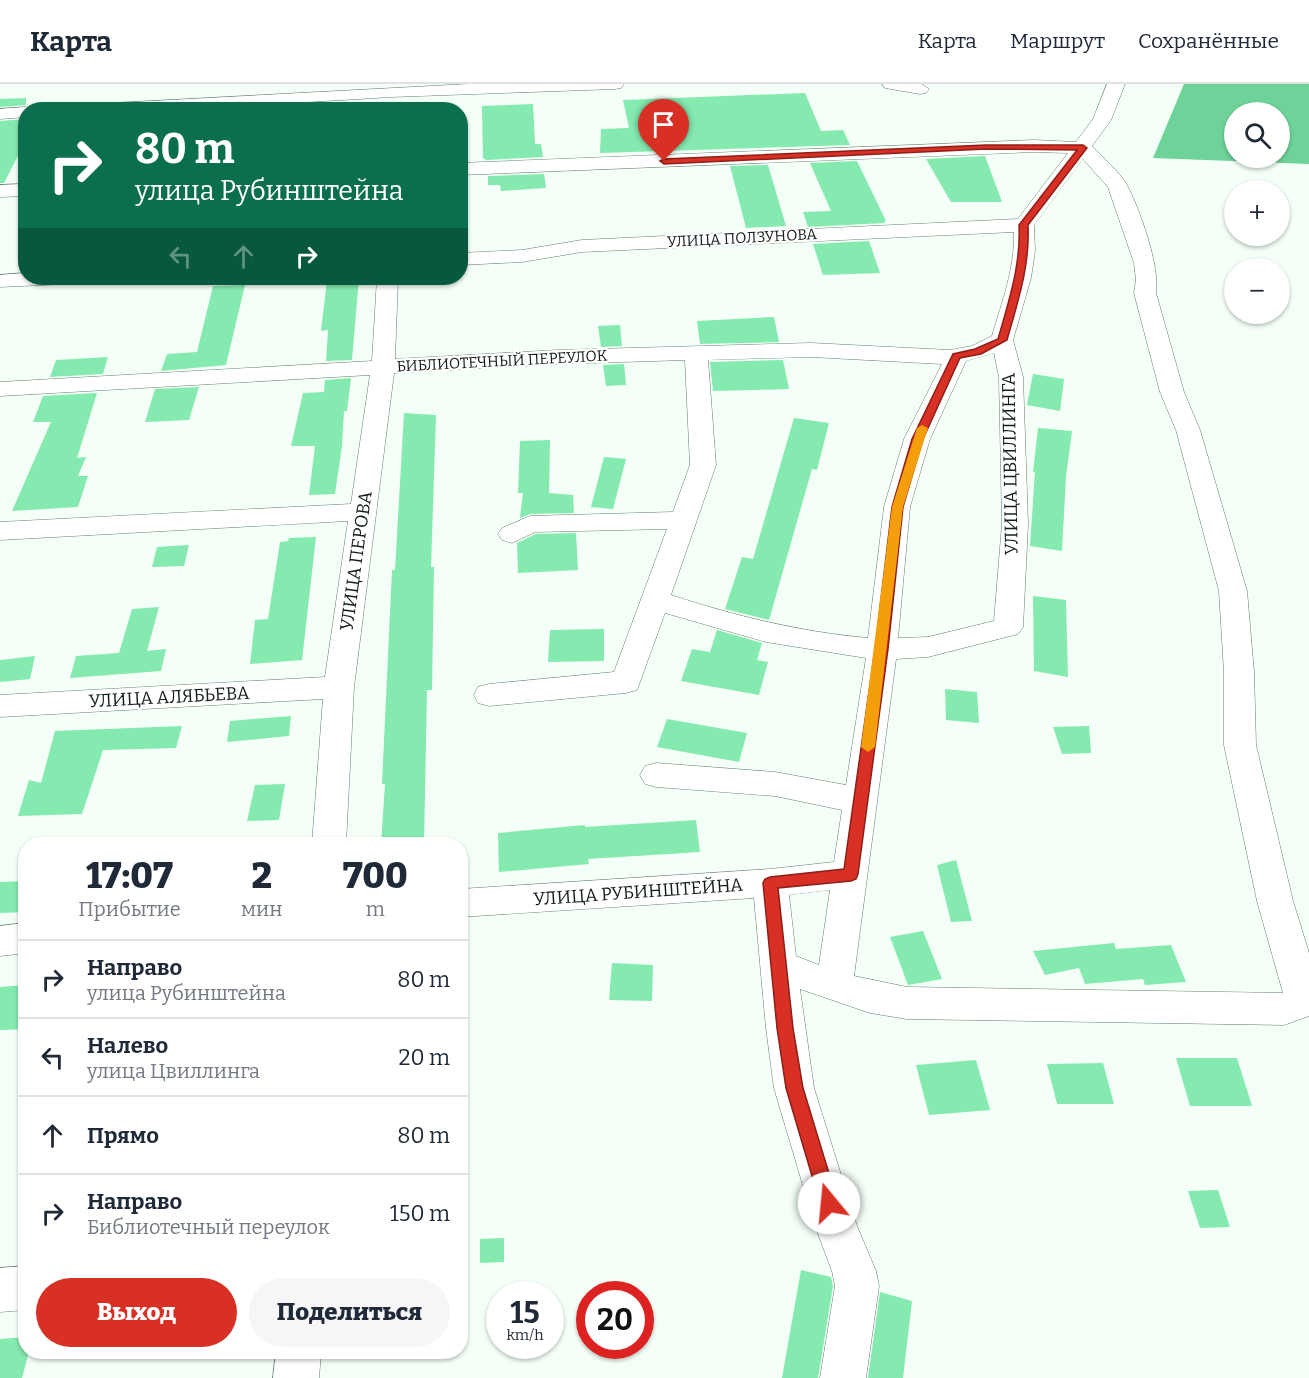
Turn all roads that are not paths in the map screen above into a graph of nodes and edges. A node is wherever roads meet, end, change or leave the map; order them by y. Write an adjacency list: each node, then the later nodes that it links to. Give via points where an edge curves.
1 (615, 84): 5 (street)
2 (891, 84): 4 (street)
3 (1116, 84): 9 (street, via 1102,120)
4 (920, 89)
5 (391, 95): 6 (street)
6 (244, 102)
7 (18, 113): 8 (street)
8 (0, 114)
9 (1083, 148): 10 (street, via 986,147); 13 (street); 41 (street, via 1117,184 1144,263 1145,293 1233,591 1240,745 1275,901 1303,994 1298,1004 1284,1010 908,1003)
10 (468, 169)
11 (18, 190): 12 (street)
12 (0, 191)
13 (1024, 225): 14 (street, УЛИЦА ПОЛЗУНОВА, via 582,246 522,256); 18 (street, УЛИЦА ЦВИЛЛИНГА, via 1020,278)
14 (468, 259)
15 (18, 279): 16 (street)
16 (0, 280)
17 (387, 285): 21 (street, УЛИЦА ПЕРОВА)
18 (1002, 340): 20 (street, БИБЛИОТЕЧНЫЙ ПЕРЕУЛОК, via 978,352); 28 (street, УЛИЦА ЦВИЛЛИНГА, via 1011,377 1016,524 1008,627 928,647)
19 (696, 353): 20 (street, БИБЛИОТЕЧНЫЙ ПЕРЕУЛОК, via 811,350); 21 (street, БИБЛИОТЕЧНЫЙ ПЕРЕУЛОК); 24 (street, via 703,465)
20 (957, 356): 28 (street, via 917,439 897,507)
21 (383, 367): 22 (street, БИБЛИОТЕЧНЫЙ ПЕРЕУЛОК); 23 (street, УЛИЦА ПЕРОВА)
22 (0, 389)
23 (363, 512): 25 (street); 29 (street, УЛИЦА ПЕРОВА)
24 (682, 520): 26 (street, via 530,524); 27 (street)
25 (0, 531)
26 (512, 534)
27 (654, 600): 28 (street, via 740,626 837,646); 30 (street, via 626,682)
28 (882, 649): 33 (street)
29 (339, 687): 31 (street, УЛИЦА АЛЯБЬЕВА); 34 (street, УЛИЦА ПЕРОВА)
30 (489, 695)
31 (0, 706)
32 (656, 775): 33 (street, via 776,784)
33 (861, 801): 35 (street)
34 (329, 837)
35 (851, 874): 36 (street, УЛИЦА РУБИНШТЕЙНА); 41 (street)
36 (770, 883): 37 (street, УЛИЦА РУБИНШТЕЙНА); 40 (street)
37 (468, 902)
38 (18, 939): 39 (street)
39 (0, 941)
40 (779, 966): 41 (street); 46 (street, via 794,1088 857,1286)
41 (834, 986)
42 (18, 1289): 43 (street)
43 (0, 1290)
44 (297, 1359): 45 (street)
45 (296, 1378)
46 (843, 1378)

